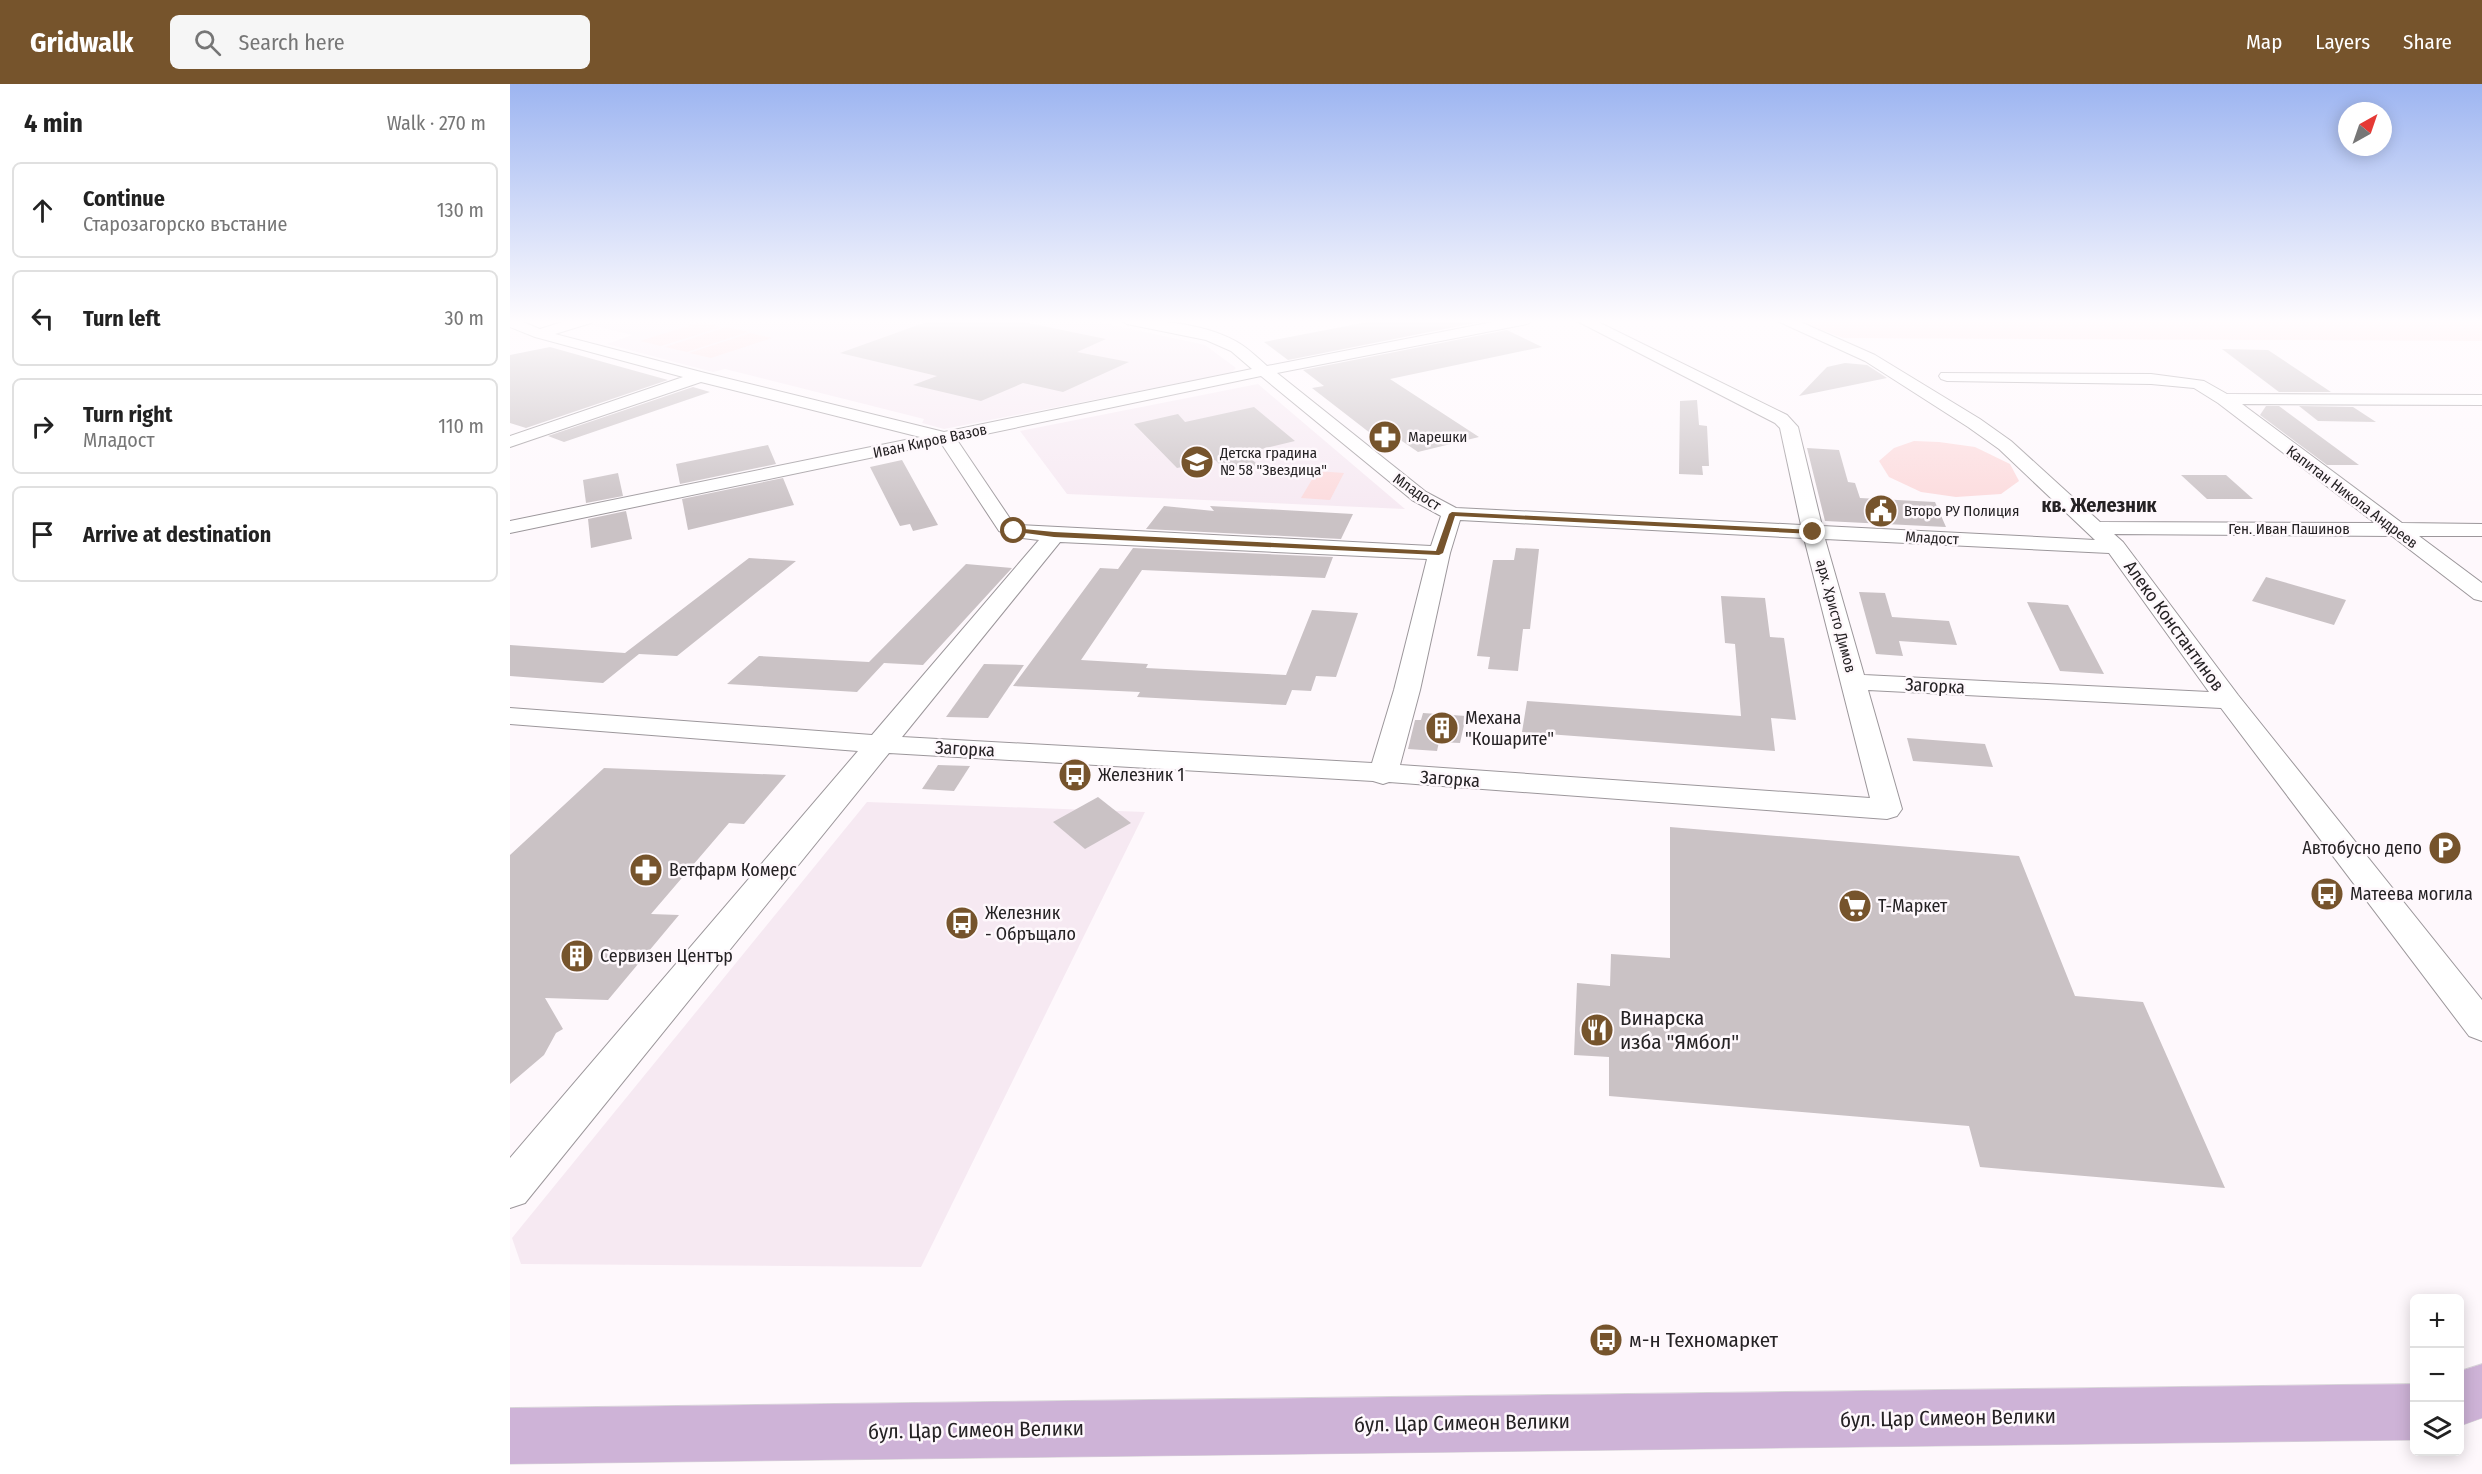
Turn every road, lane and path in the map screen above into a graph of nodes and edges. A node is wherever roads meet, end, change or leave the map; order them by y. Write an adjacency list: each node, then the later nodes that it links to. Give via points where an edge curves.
1 (677, 385): 11 (street)
2 (732, 385): 10 (street)
3 (1198, 385): 10 (street, Иван Киров Вазов)
4 (1281, 385): 12 (street, Младост, via 1419,496)
5 (1712, 385): 17 (street, арх. Христо Димов, via 1790,427)
6 (1915, 385): 14 (street, Алеко Константинов, via 2005,446)
7 (2200, 385): 8 (street, Капитан Никола Андреев)
8 (2224, 399): 9 (street); 15 (street, Капитан Никола Андреев)
9 (2479, 402)
10 (947, 438): 13 (street, Иван Киров Вазов); 18 (street, via 1006,527)
11 (510, 442)
12 (1452, 514): 17 (street, Младост); 20 (street)
13 (510, 527)
14 (2096, 528): 15 (street, Ген. Иван Пашинов); 19 (street, Алеко Константинов)
15 (2394, 530): 16 (street, Ген. Иван Пашинов); 21 (street, Капитан Никола Андреев)
16 (2482, 530)
17 (1813, 532): 19 (street, Младост); 22 (street, арх. Христо Димов)
18 (1054, 535): 20 (street); 25 (street)
19 (2115, 547): 23 (street, Алеко Константинов)
20 (1439, 553): 26 (street)
21 (2482, 594)
22 (1855, 682): 23 (street, Загорка); 26 (street, Загорка, via 1887,809)
23 (2229, 701): 27 (street, Алеко Константинов)
24 (510, 716): 25 (street, Загорка)
25 (881, 744): 26 (street, Загорка); 28 (street)
26 (1383, 775)
27 (2482, 1026)
28 (510, 1189)
29 (2482, 1391): 30 (main road)
30 (2451, 1402)
31 (2410, 1409): 34 (main road, бул. Цар Симеон Велики)
32 (2464, 1412): 33 (main road, бул. Цар Симеон Велики)
33 (2482, 1413)
34 (510, 1436)

